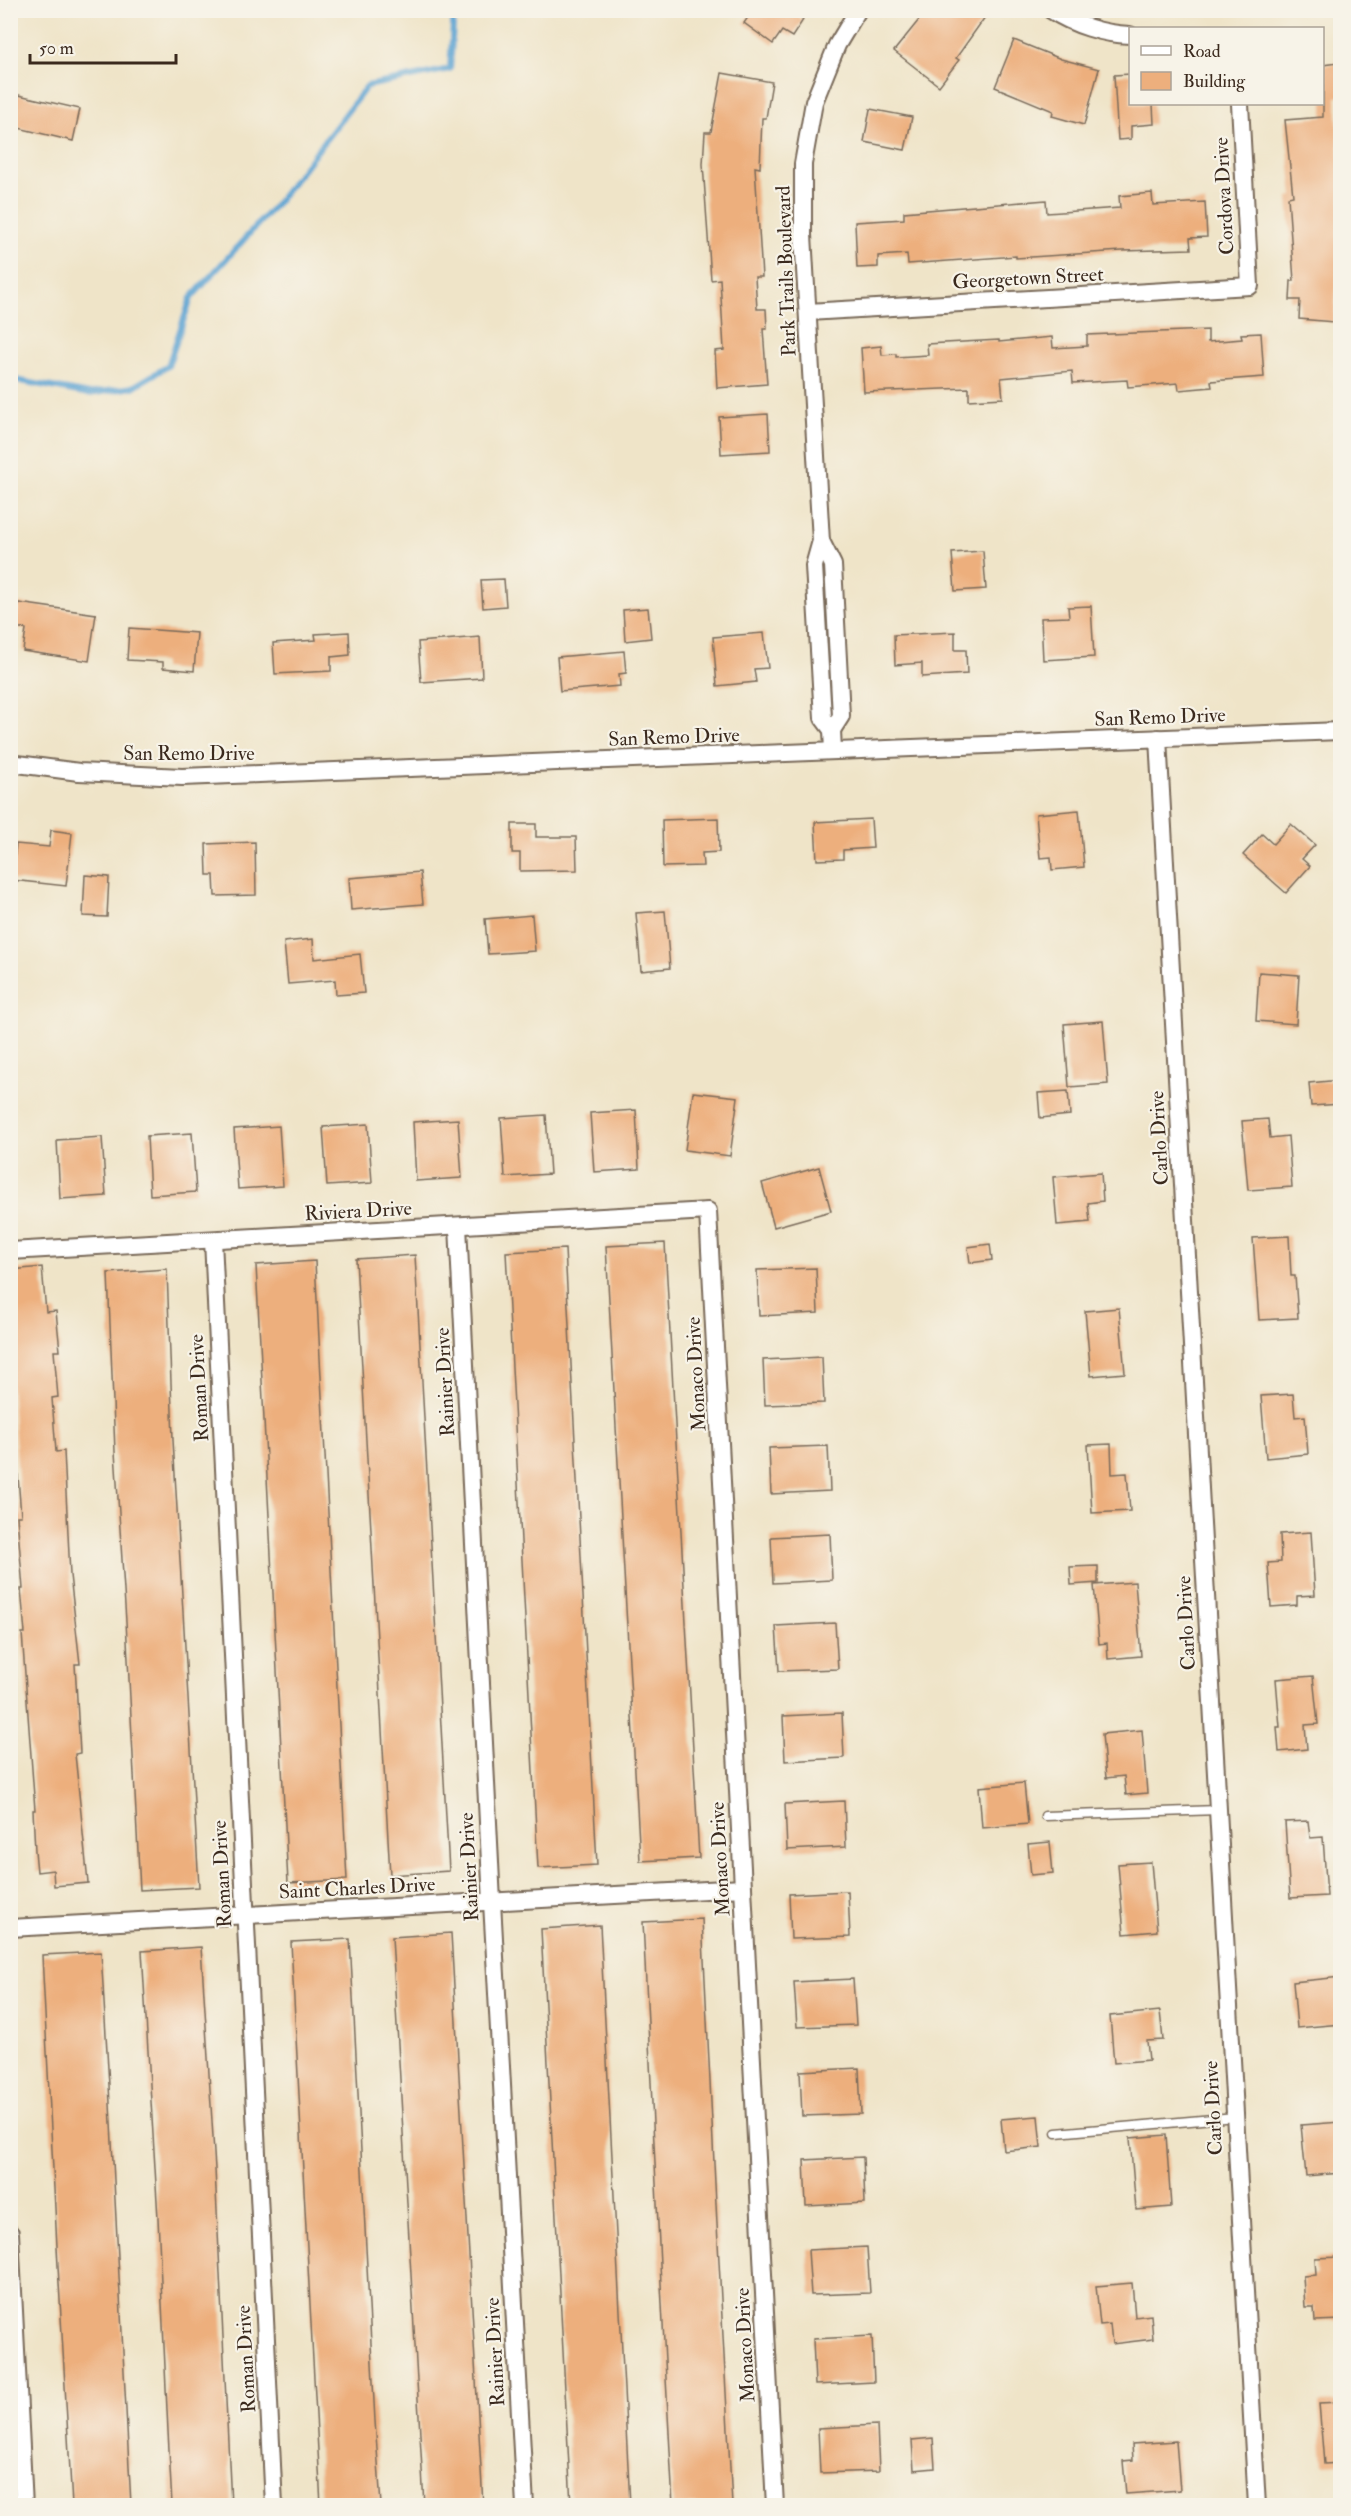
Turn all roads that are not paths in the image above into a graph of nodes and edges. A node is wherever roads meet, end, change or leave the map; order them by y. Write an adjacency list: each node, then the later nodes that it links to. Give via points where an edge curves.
1 (858, 10): 6 (street, Park Trails Boulevard, via 825,72 807,133 803,200)
2 (1051, 10): 3 (street, via 1100,31)
3 (1129, 34)
4 (1240, 105): 5 (street, Cordova Drive)
5 (1250, 286): 6 (street, Georgetown Street)
6 (808, 312): 9 (street, Park Trails Boulevard, via 821,541 814,566 823,717 832,730)
7 (1341, 731): 8 (street, San Remo Drive)
8 (1158, 738): 9 (street, San Remo Drive); 15 (street, Carlo Drive)
9 (833, 751): 10 (street, San Remo Drive, via 182,777 79,772)
10 (10, 763)
11 (708, 1210): 12 (street, Riviera Drive); 17 (street, Monaco Drive)
12 (459, 1226): 13 (street, Riviera Drive); 18 (street, Rainier Drive)
13 (213, 1240): 14 (street, Riviera Drive); 19 (street, Roman Drive)
14 (10, 1251)
15 (1218, 1810): 16 (lane); 21 (street, Carlo Drive)
16 (1045, 1816)
17 (743, 1888): 18 (street, Saint Charles Drive); 27 (street, Monaco Drive)
18 (492, 1902): 19 (street, Saint Charles Drive); 26 (street, Rainier Drive)
19 (245, 1915): 20 (street, Saint Charles Drive); 25 (street, Roman Drive)
20 (10, 1928)
21 (1235, 2117): 22 (lane); 28 (street, Carlo Drive)
22 (1056, 2133)
23 (10, 2233): 24 (street)
24 (24, 2505)
25 (274, 2505)
26 (525, 2505)
27 (775, 2505)
28 (1257, 2505)

